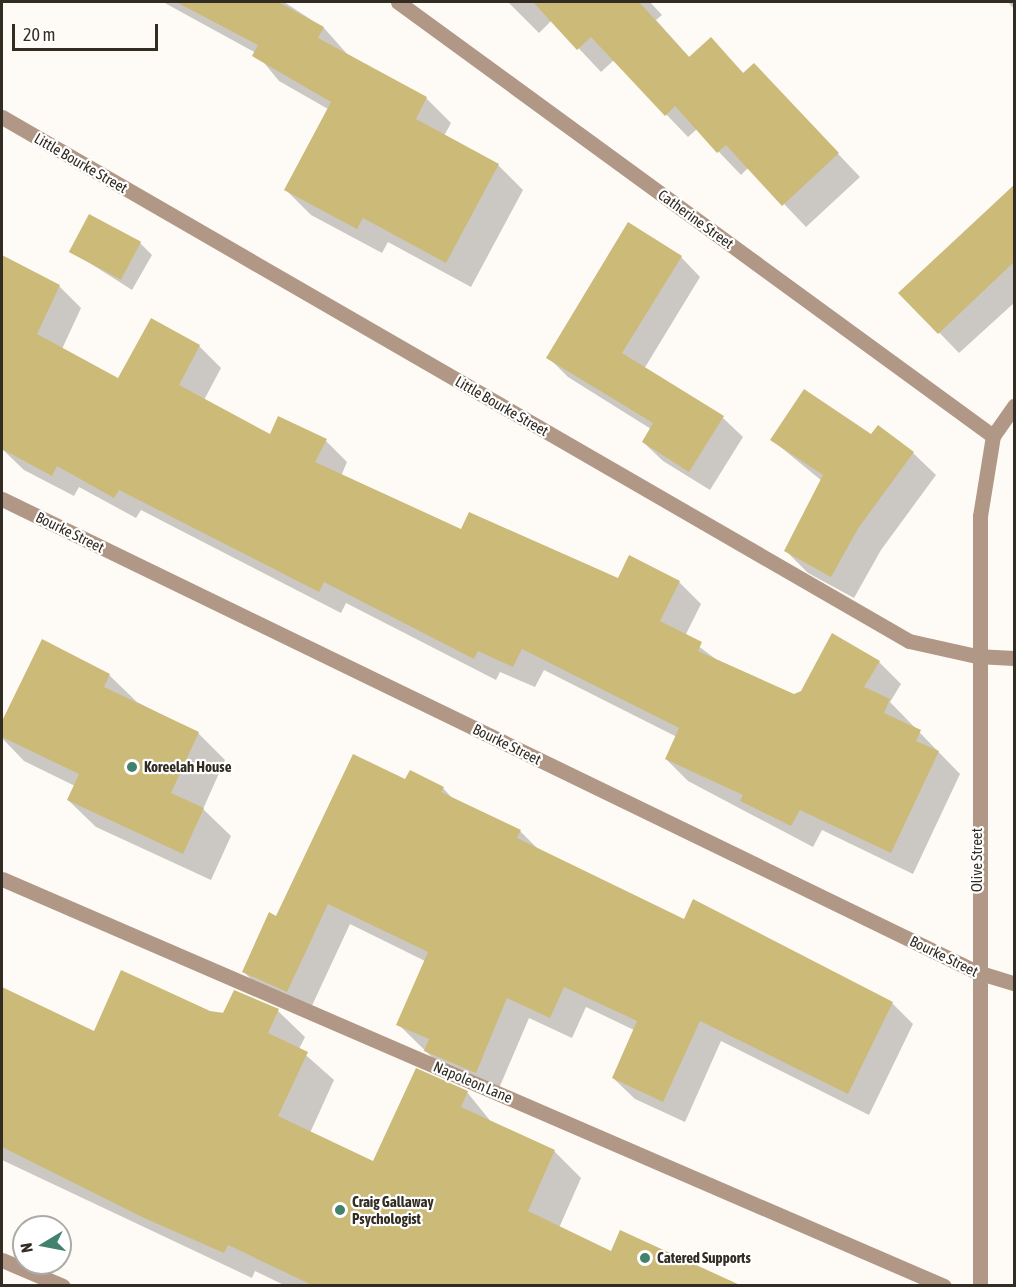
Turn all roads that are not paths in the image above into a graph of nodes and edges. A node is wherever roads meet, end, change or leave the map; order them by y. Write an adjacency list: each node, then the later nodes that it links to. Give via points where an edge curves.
1 (398, 2): 4 (street, Catherine Street)
2 (2, 117): 6 (street, Little Bourke Street, via 909,641)
3 (1014, 406): 4 (street)
4 (993, 436): 6 (street, Olive Street, via 980,516)
5 (2, 499): 9 (street, Bourke Street)
6 (976, 656): 7 (street, Little Bourke Street); 9 (street, Olive Street)
7 (1014, 658)
8 (2, 879): 13 (street, Napoleon Lane)
9 (977, 972): 10 (street, Bourke Street); 14 (street, Olive Street)
10 (1014, 982)
11 (2, 1260): 12 (street)
12 (63, 1286)
13 (944, 1286)
14 (980, 1286)

